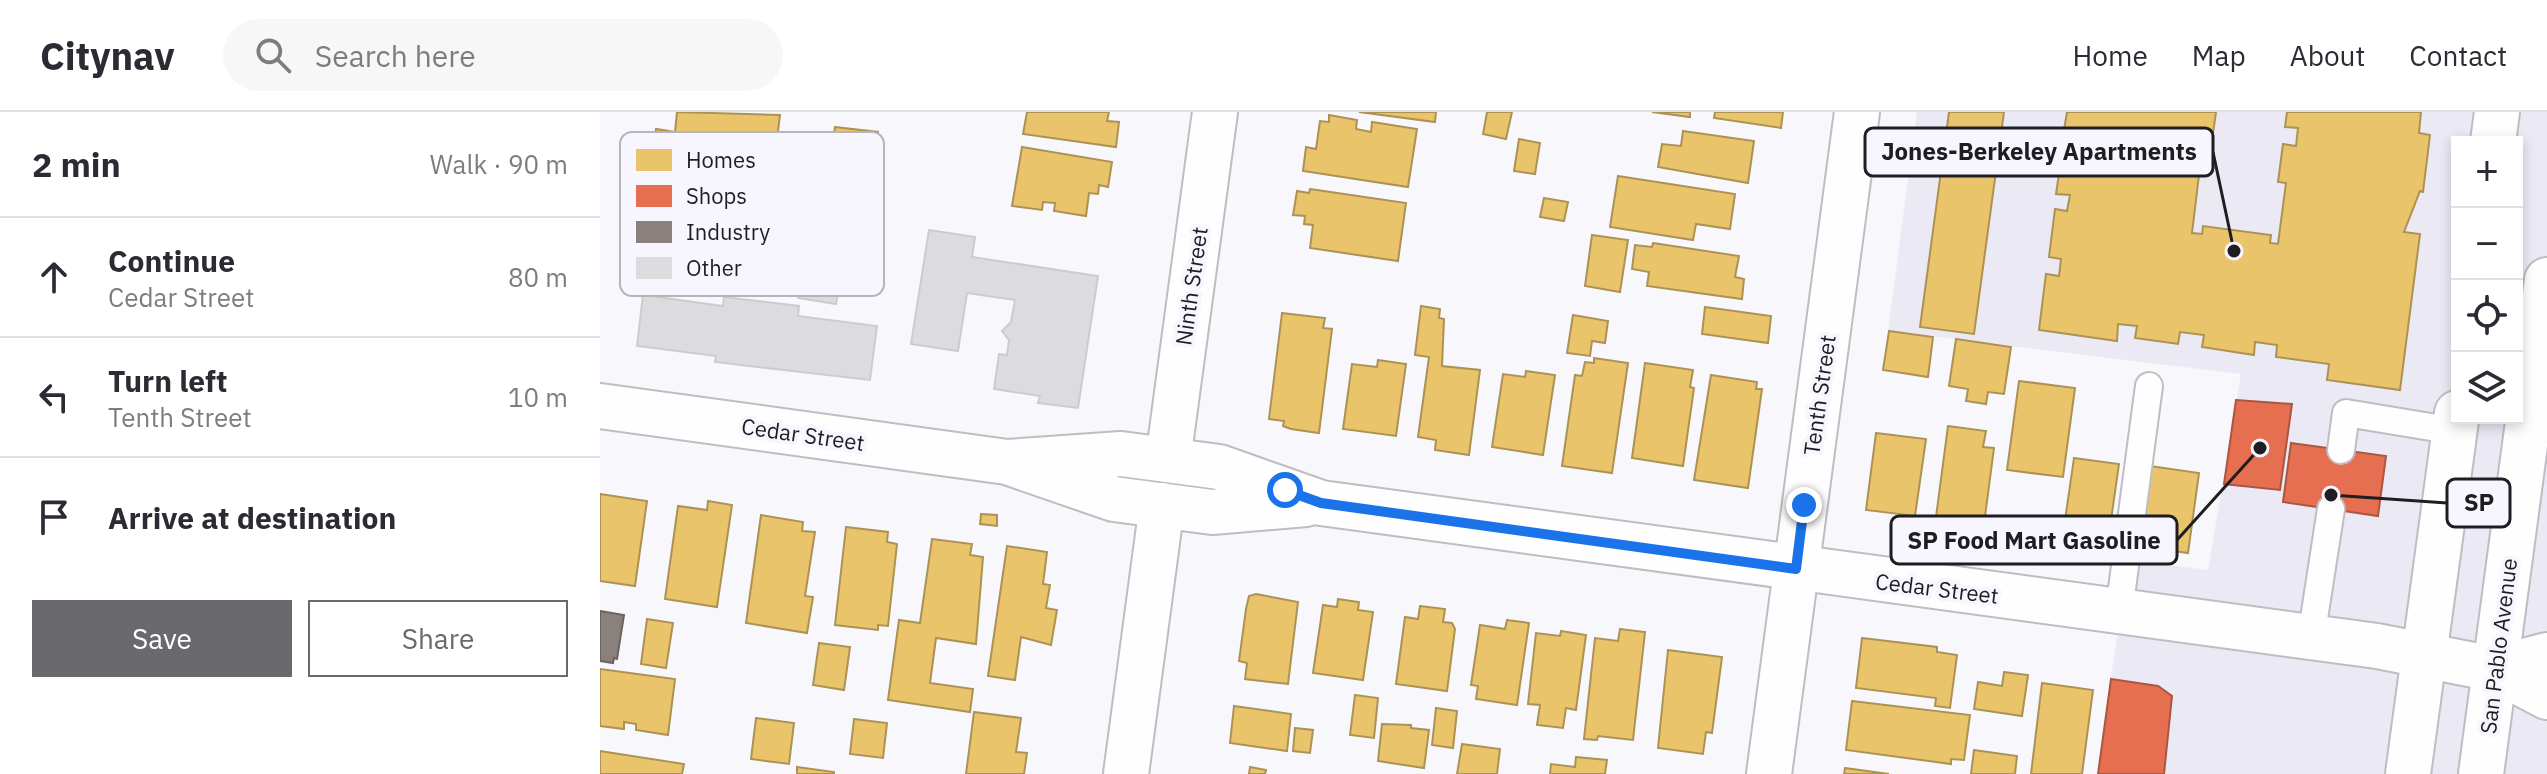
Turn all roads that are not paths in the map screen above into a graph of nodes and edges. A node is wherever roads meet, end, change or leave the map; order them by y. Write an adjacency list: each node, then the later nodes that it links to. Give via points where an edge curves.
1 (1215, 112): 11 (street, Ninth Street)
2 (1857, 112): 16 (street, Tenth Street)
3 (2497, 112): 4 (street)
4 (2494, 136)
5 (2547, 280): 21 (street, San Pablo Avenue)
6 (2149, 386): 17 (lane)
7 (600, 406): 12 (street, Cedar Street)
8 (2451, 422): 10 (lane, via 2346,413)
9 (2456, 424): 19 (street)
10 (2341, 450)
11 (1168, 460): 12 (street, Cedar Street, via 1121,454); 13 (street, Cedar Street, via 1219,467)
12 (1007, 462): 14 (street, Cedar Street, via 1114,499)
13 (1321, 503): 14 (street, Cedar Street, via 1212,512); 16 (street, Cedar Street)
14 (1162, 505): 23 (street)
15 (2331, 509): 18 (lane)
16 (1796, 569): 17 (street, Cedar Street); 24 (street, Tenth Street)
17 (2119, 611): 18 (street, Cedar Street)
18 (2311, 638): 19 (street, Cedar Street)
19 (2425, 655): 21 (street, Cedar Street); 25 (street)
20 (2547, 655): 21 (street)
21 (2494, 669): 22 (street, Cedar Street); 26 (street, San Pablo Avenue)
22 (2547, 697)
23 (1126, 774)
24 (1769, 774)
25 (2408, 774)
26 (2481, 774)

